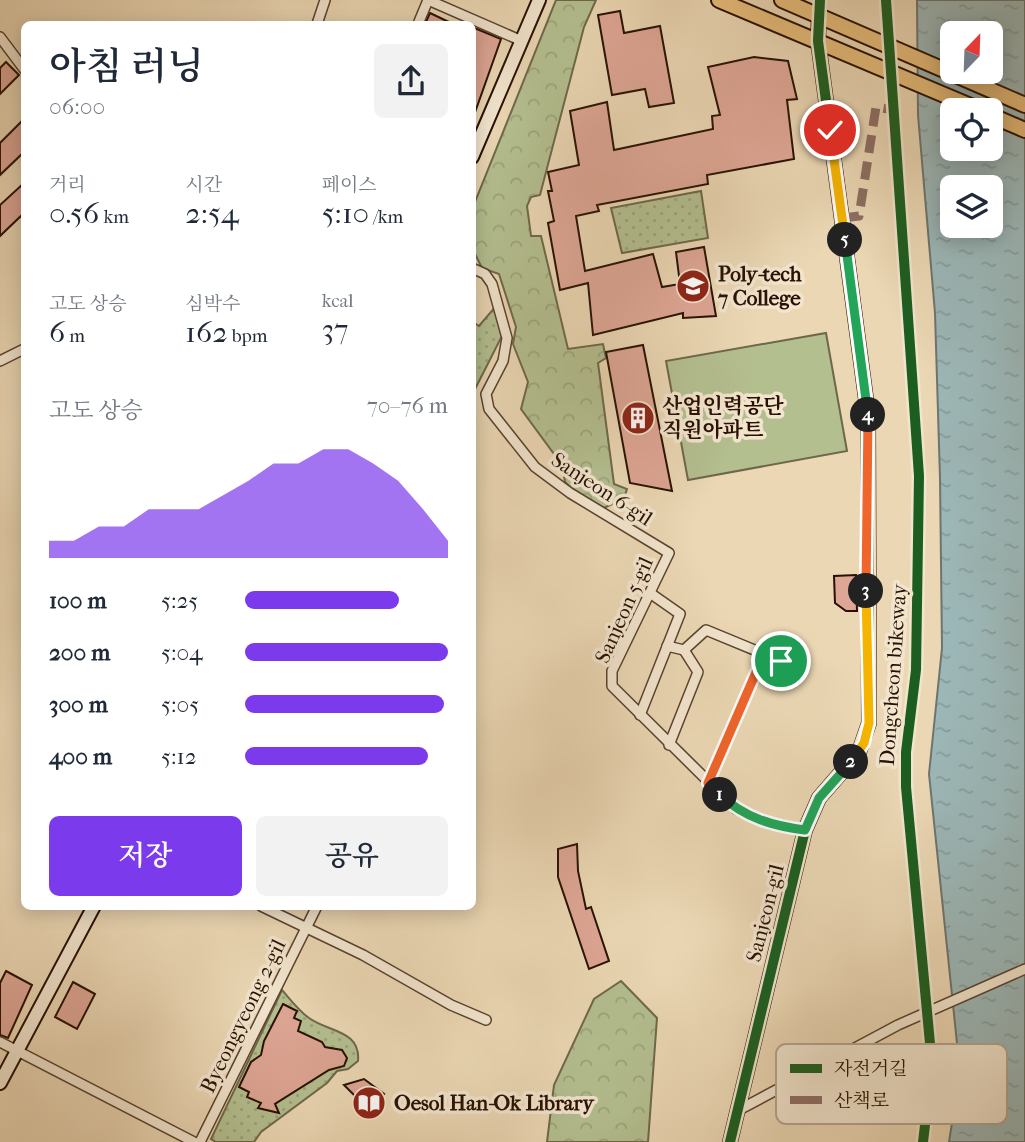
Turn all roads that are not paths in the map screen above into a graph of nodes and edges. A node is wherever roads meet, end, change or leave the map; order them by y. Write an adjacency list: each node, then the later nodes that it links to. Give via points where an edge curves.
1 (325, 0): 7 (street)
2 (428, 0): 8 (street); 10 (street)
3 (539, 0): 10 (street)
4 (719, 0): 11 (main road)
5 (782, 0): 6 (main road)
6 (820, 7): 11 (street, Sanjeon-gil); 14 (main road)
7 (318, 21)
8 (419, 21)
9 (0, 37): 12 (street)
10 (522, 41): 17 (street)
11 (818, 41): 13 (main road); 30 (street, Sanjeon-gil, via 868,414 869,723 859,752 819,798)
12 (21, 65)
13 (952, 98)
14 (1025, 105)
15 (1003, 121): 16 (main road)
16 (1025, 130)
17 (476, 148)
18 (476, 270): 21 (street, Sanjeon 6-gil, via 492,284 507,338 503,361 486,394 489,409 535,467)
19 (21, 350): 20 (street)
20 (0, 361)
21 (669, 553): 22 (street, Sanjeon 5-gil)
22 (650, 593): 23 (street, via 680,614); 27 (street, Sanjeon 5-gil, via 612,671 612,686)
23 (667, 646): 24 (street); 27 (street)
24 (684, 650): 25 (street, via 706,631); 28 (street, via 698,672)
25 (764, 654): 26 (street); 29 (street)
26 (781, 661)
27 (640, 715): 28 (street, Sanjeon 5-gil)
28 (669, 745): 29 (street, Sanjeon 5-gil)
29 (708, 783): 30 (street, Sanjeon 5-gil, via 752,817)
30 (805, 830): 42 (street, Sanjeon-gil)
31 (92, 910): 39 (street)
32 (269, 910): 34 (street)
33 (315, 910): 34 (street, Byeongyeong 2-gil)
34 (306, 928): 36 (street); 44 (street, Byeongyeong 2-gil)
35 (1025, 969): 38 (street)
36 (486, 1020)
37 (0, 1042): 39 (street)
38 (862, 1044)
39 (18, 1050): 40 (street); 43 (street)
40 (0, 1083)
41 (776, 1090): 42 (street)
42 (737, 1111): 45 (street, Sanjeon-gil)
43 (194, 1142)
44 (200, 1142)
45 (730, 1142)

